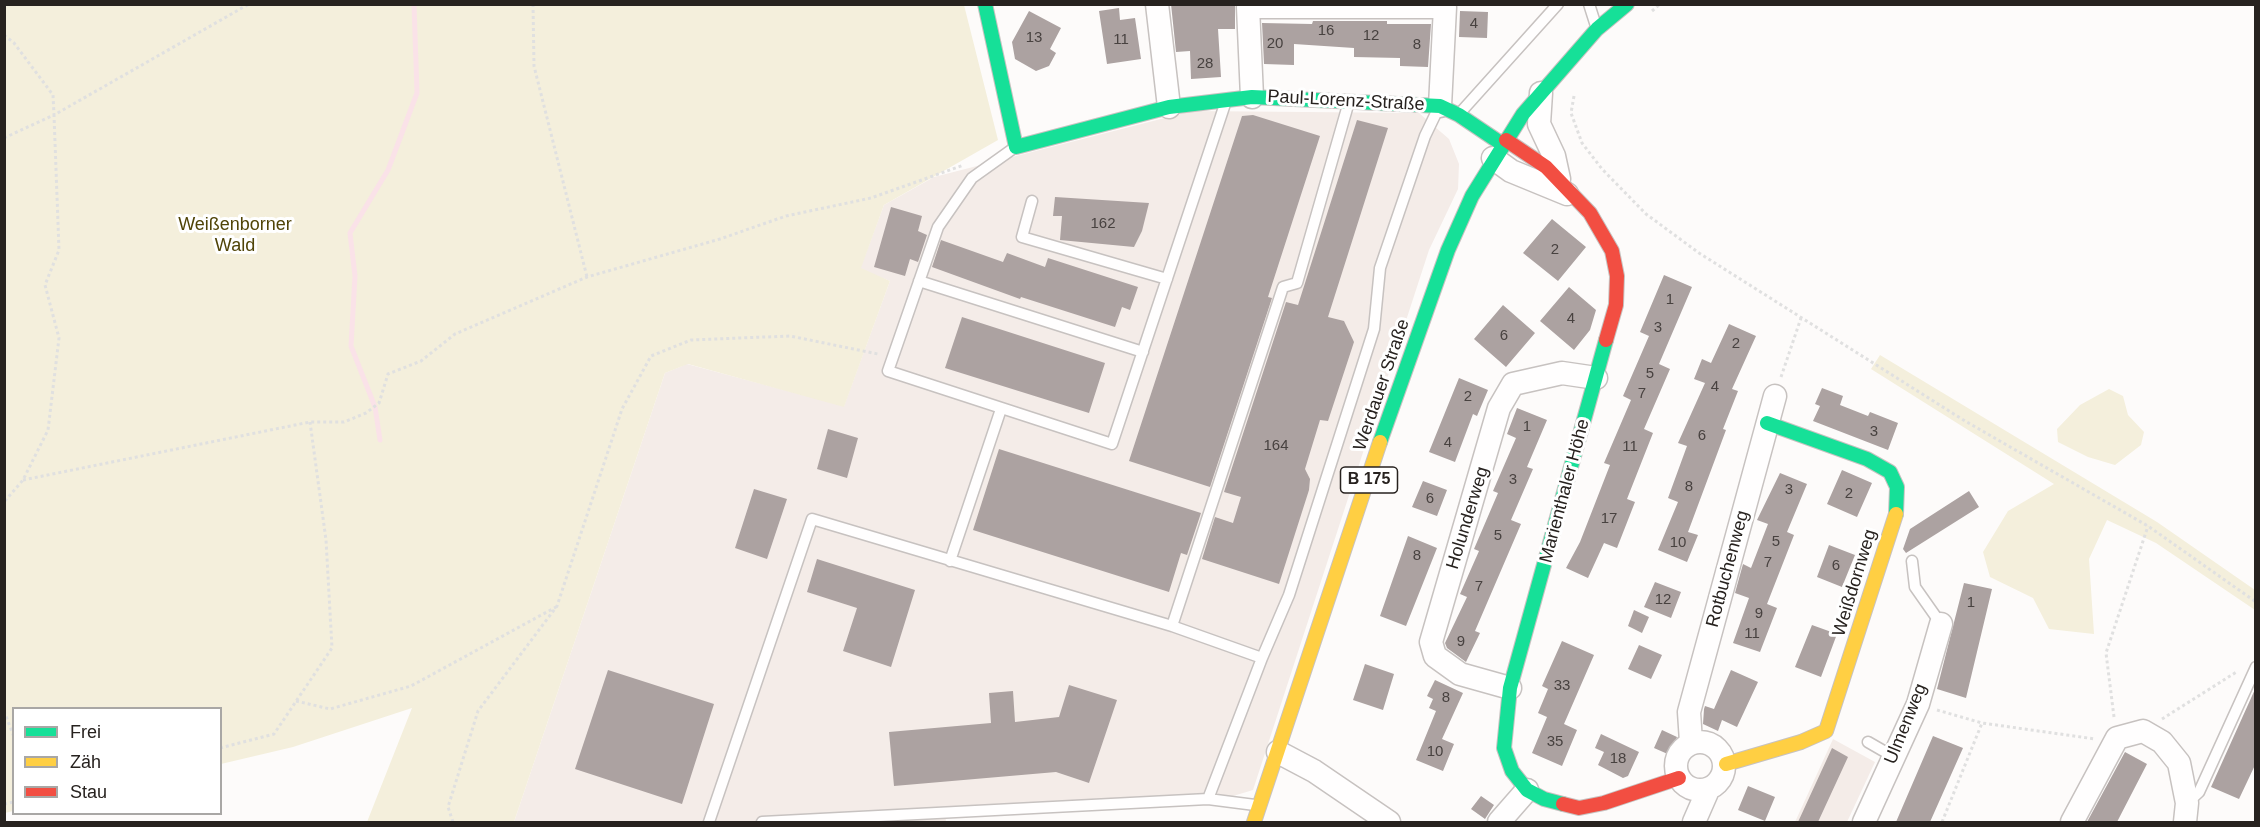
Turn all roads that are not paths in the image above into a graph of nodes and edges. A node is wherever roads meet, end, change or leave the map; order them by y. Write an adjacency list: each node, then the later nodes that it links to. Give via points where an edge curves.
1 (985, 4): 13 (street)
2 (1157, 4): 11 (street)
3 (1558, 4): 12 (lane)
4 (1589, 4): 6 (lane)
5 (1627, 4): 6 (street, Werdauer Straße / B 175)
6 (1597, 29): 7 (street, Werdauer Straße / B 175)
7 (1541, 93): 14 (street, Werdauer Straße / B 175); 15 (street, Marienthaler Höhe, via 1539,124 1554,156)
8 (1252, 96): 9 (street, Paul-Lorenz-Straße); 10 (street, Paul-Lorenz-Straße); 12 (street, Paul-Lorenz-Straße, via 1248,7 1445,7)
9 (1227, 98): 11 (street, Paul-Lorenz-Straße); 18 (lane)
10 (1349, 101): 12 (street, Paul-Lorenz-Straße); 28 (lane, via 1297,283 1283,287)
11 (1169, 106): 13 (street, Paul-Lorenz-Straße)
12 (1449, 110): 14 (street); 29 (lane, via 1425,136 1380,268 1374,328 1289,595)
13 (1016, 147): 19 (lane, via 972,178 938,227)
14 (1500, 147): 15 (street, Marienthaler Höhe); 16 (street, Marienthaler Höhe, via 1511,171); 34 (street, Werdauer Straße / B 175, via 1448,250)
15 (1559, 179): 16 (street, Marienthaler Höhe)
16 (1575, 197): 21 (street, Marienthaler Höhe, via 1603,234 1617,276 1616,305)
17 (1032, 201): 18 (lane, via 1022,237)
18 (1167, 279): 20 (lane)
19 (919, 281): 20 (lane); 23 (lane, via 888,371)
20 (1143, 352): 23 (lane, via 1112,444)
21 (1596, 378): 31 (street, Marienthaler Höhe); 31 (street, Holunderweg, via 1562,373 1513,384 1499,408 1431,642 1435,656 1460,674)
22 (1775, 396): 24 (street, Rotbuchenweg)
23 (1001, 409): 25 (lane)
24 (1767, 423): 32 (street, Rotbuchenweg, via 1689,712); 36 (street, Weißdornweg, via 1867,459 1890,472 1898,487 1897,510 1826,731)
25 (950, 561): 28 (lane); 43 (lane, via 812,519)
26 (1912, 561): 27 (lane, via 1916,587)
27 (1941, 624): 35 (street, Ulmenweg, via 1918,704)
28 (1172, 626): 29 (lane)
29 (1262, 658): 40 (lane)
30 (2251, 667): 42 (lane, via 2199,792)
31 (1510, 688): 38 (street, Marienthaler Höhe, via 1504,748 1512,771)
32 (1691, 742): 36 (street, via 1707,743 1722,754); 37 (street, via 1677,758 1675,769)
33 (1868, 742): 35 (lane)
34 (1278, 752): 41 (street, Werdauer Straße / B 175); 46 (street, via 1314,771)
35 (1894, 757): 49 (street, Ulmenweg)
36 (1726, 764): 39 (street, via 1718,783)
37 (1679, 778): 38 (street, via 1579,808 1544,800); 39 (street, via 1697,790)
38 (1527, 790): 47 (street)
39 (1708, 790): 48 (street)
40 (1208, 799): 41 (lane); 44 (lane)
41 (1260, 805): 45 (street, Werdauer Straße / B 175)
42 (2186, 813): 50 (street, via 2179,763 2162,741 2143,731 2117,738)
43 (709, 822)
44 (762, 822)
45 (1254, 822)
46 (1389, 822)
47 (1499, 822)
48 (1694, 822)
49 (1864, 822)
50 (2072, 822)

